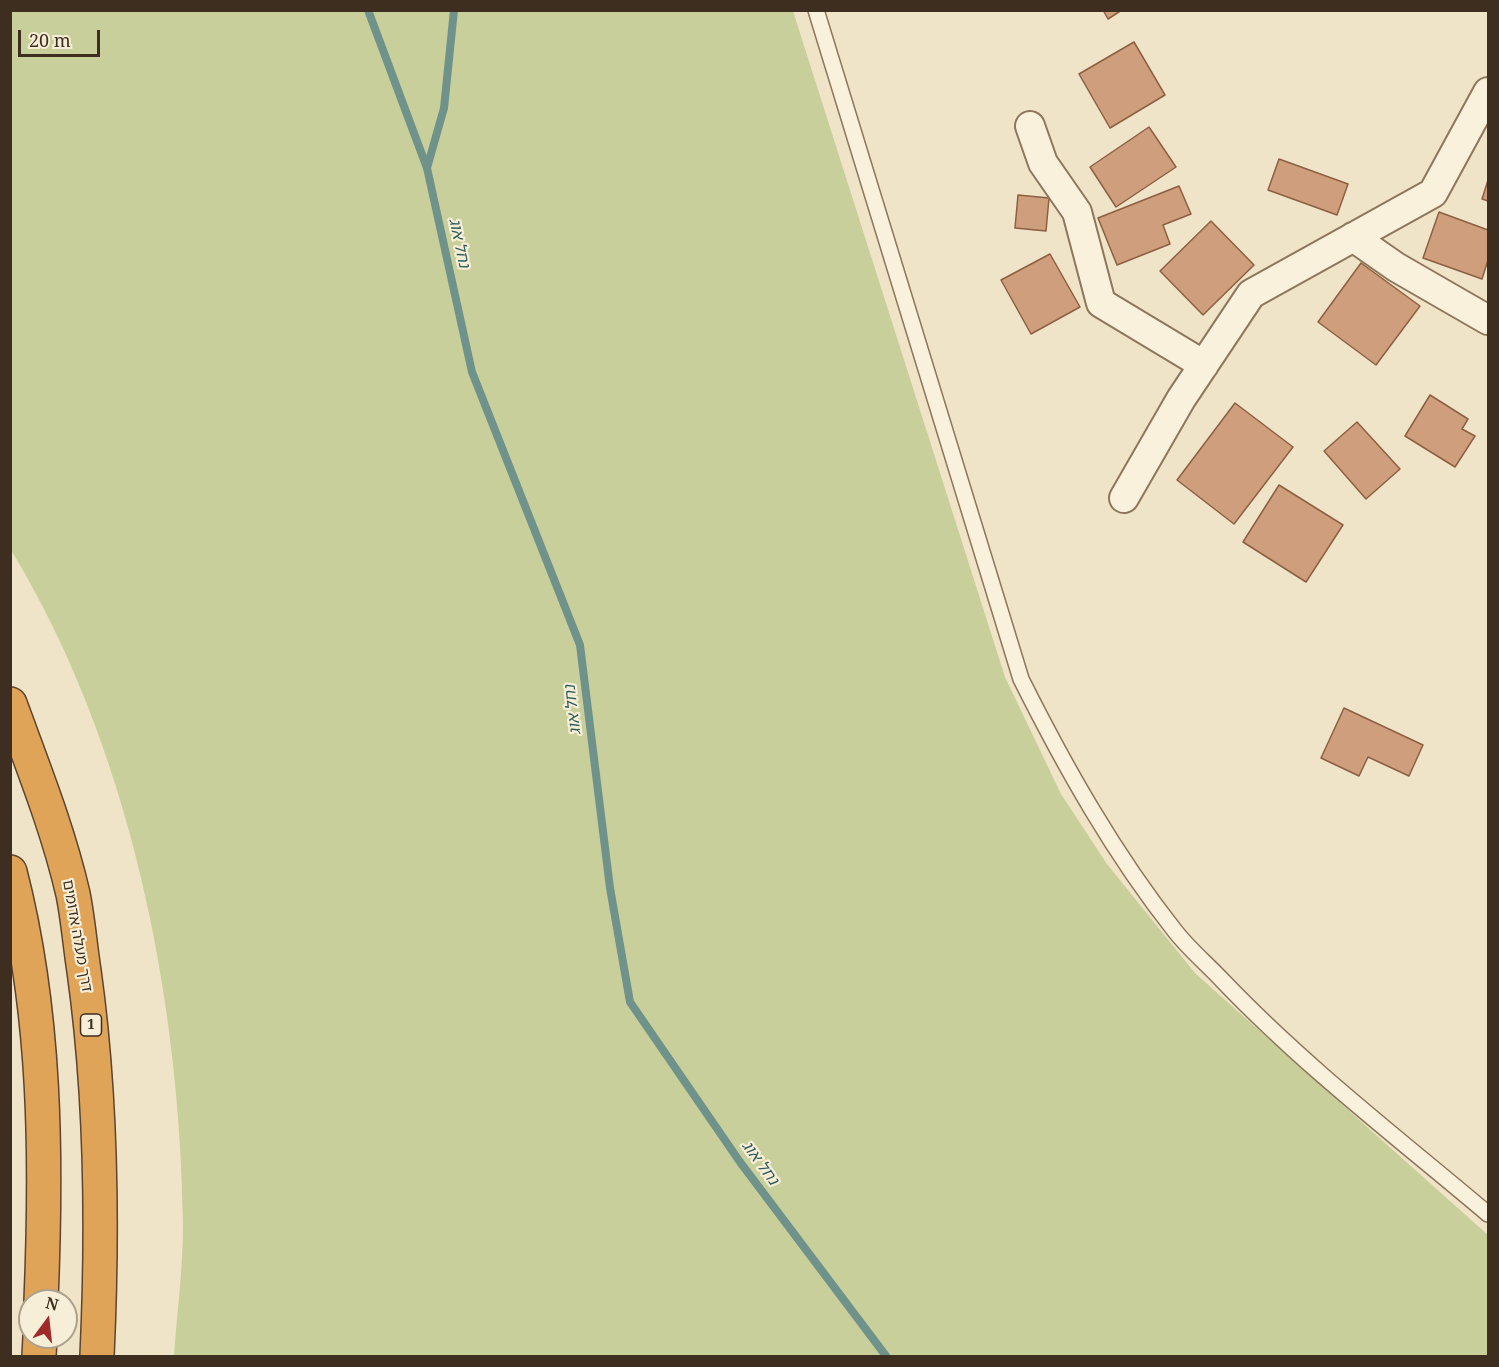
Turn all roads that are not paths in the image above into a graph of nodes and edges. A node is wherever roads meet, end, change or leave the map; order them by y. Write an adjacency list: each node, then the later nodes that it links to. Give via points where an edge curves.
1 (816, 10): 10 (lane, via 1021,680 1061,758 1124,859 1176,932 1301,1058)
2 (1488, 92): 4 (street, via 1433,193)
3 (1030, 126): 6 (street, via 1043,163 1077,212 1101,303)
4 (1353, 237): 5 (street, via 1396,267); 6 (street, via 1251,294)
5 (1488, 320)
6 (1204, 365): 7 (street)
7 (1124, 498)
8 (10, 704): 12 (highway, דרך מעלה אדומים / 1, via 51,816 73,895 89,1010 100,1130)
9 (10, 872): 11 (highway, via 21,913 37,1018 44,1133)
10 (1488, 1214)
11 (41, 1289)
12 (97, 1356)

